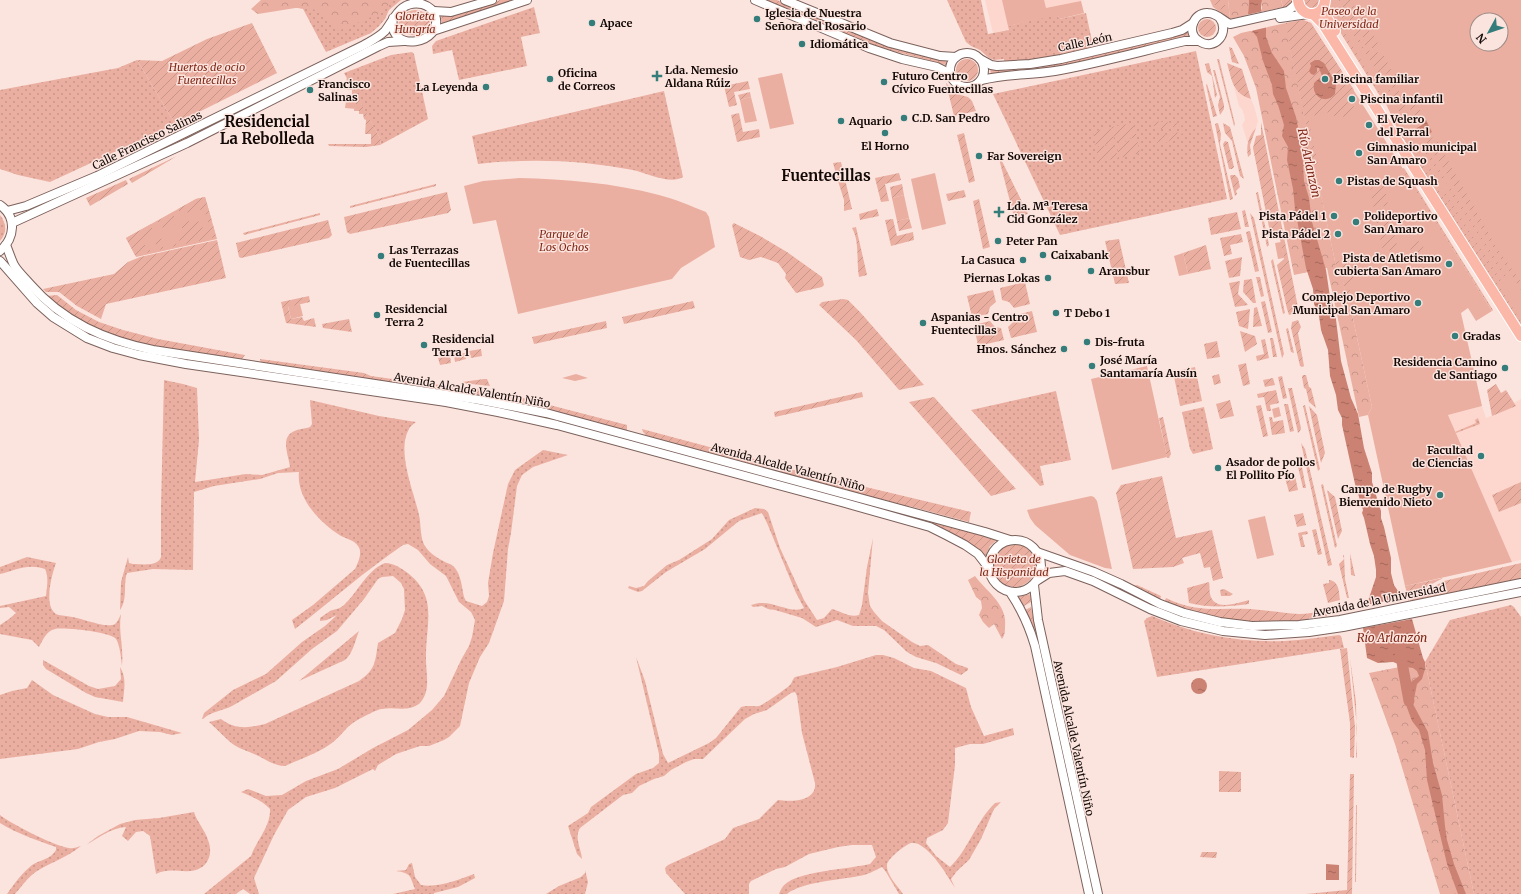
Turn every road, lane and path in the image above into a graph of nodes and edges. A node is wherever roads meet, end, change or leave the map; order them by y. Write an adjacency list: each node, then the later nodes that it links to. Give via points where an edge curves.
1 (492, 0): 7 (main road, via 451,12)
2 (527, 0): 14 (main road)
3 (755, 0): 20 (main road, via 869,48 937,67)
4 (785, 0): 18 (main road, via 890,43 936,55)
5 (1298, 0): 8 (main road, via 1292,9); 9 (highway, via 1301,9)
6 (1324, 4): 9 (highway, via 1318,13); 22 (highway, via 1328,20 1387,116)
7 (434, 11): 11 (main road, via 423,4 412,4 402,8); 14 (main road, via 437,22)
8 (1284, 14): 9 (main road); 13 (main road)
9 (1310, 14): 22 (highway, via 1323,24)
10 (1219, 17): 12 (main road, via 1206,13 1198,16); 13 (main road); 15 (main road, via 1224,27)
11 (393, 18): 17 (main road, via 394,32); 24 (main road, Calle Francisco Salinas, via 384,32 364,45 97,176 26,206)
12 (1193, 23): 16 (main road, via 1193,32); 19 (main road, Calle León, via 1172,33 1061,59 997,66)
13 (1231, 26): 15 (main road)
14 (433, 31): 17 (main road, via 420,40)
15 (1222, 34): 16 (main road, via 1211,44)
16 (1198, 40): 21 (main road, Calle León, via 1054,71)
17 (404, 41): 25 (main road, Calle Francisco Salinas, via 388,42 379,46 187,143)
18 (956, 57): 19 (main road, via 968,53); 20 (main road, via 952,62)
19 (980, 58): 21 (main road, via 984,64)
20 (950, 75): 21 (main road, via 956,84 966,88)
21 (982, 80)
22 (1390, 130): 28 (highway)
23 (0, 205): 24 (main road)
24 (7, 211): 25 (main road)
25 (12, 223): 26 (main road, via 12,235)
26 (3, 248): 29 (main road, Avenida Alcalde Valentín Niño, via 16,268 44,299 64,315 113,340 153,350 457,396 539,412)
27 (0, 261): 31 (main road, Avenida Alcalde Valentín Niño, via 53,317 87,338 113,348 186,364 466,406 557,425 930,527 978,554)
28 (1521, 336)
29 (1010, 540): 30 (main road, via 1027,543); 31 (main road, via 992,553)
30 (1037, 552): 32 (main road, via 1041,568); 37 (main road, Avenida de la Universidad, via 1098,574 1174,610 1220,622 1268,627)
31 (988, 567): 34 (main road, via 997,586)
32 (1036, 582): 34 (main road, via 1023,592); 37 (main road, Avenida de la Universidad, via 1045,574 1070,572 1181,621 1248,634 1280,635 1309,632); 39 (main road, Avenida Alcalde Valentín Niño, via 1038,620)
33 (1521, 583): 36 (main road, Avenida de la Universidad)
34 (1010, 592): 38 (main road, Avenida Alcalde Valentín Niño, via 1022,610 1035,646)
35 (1521, 592): 36 (main road, Avenida de la Universidad)
36 (1410, 610): 37 (main road, Avenida de la Universidad)
37 (1362, 620)
38 (1089, 894)
39 (1098, 894)

